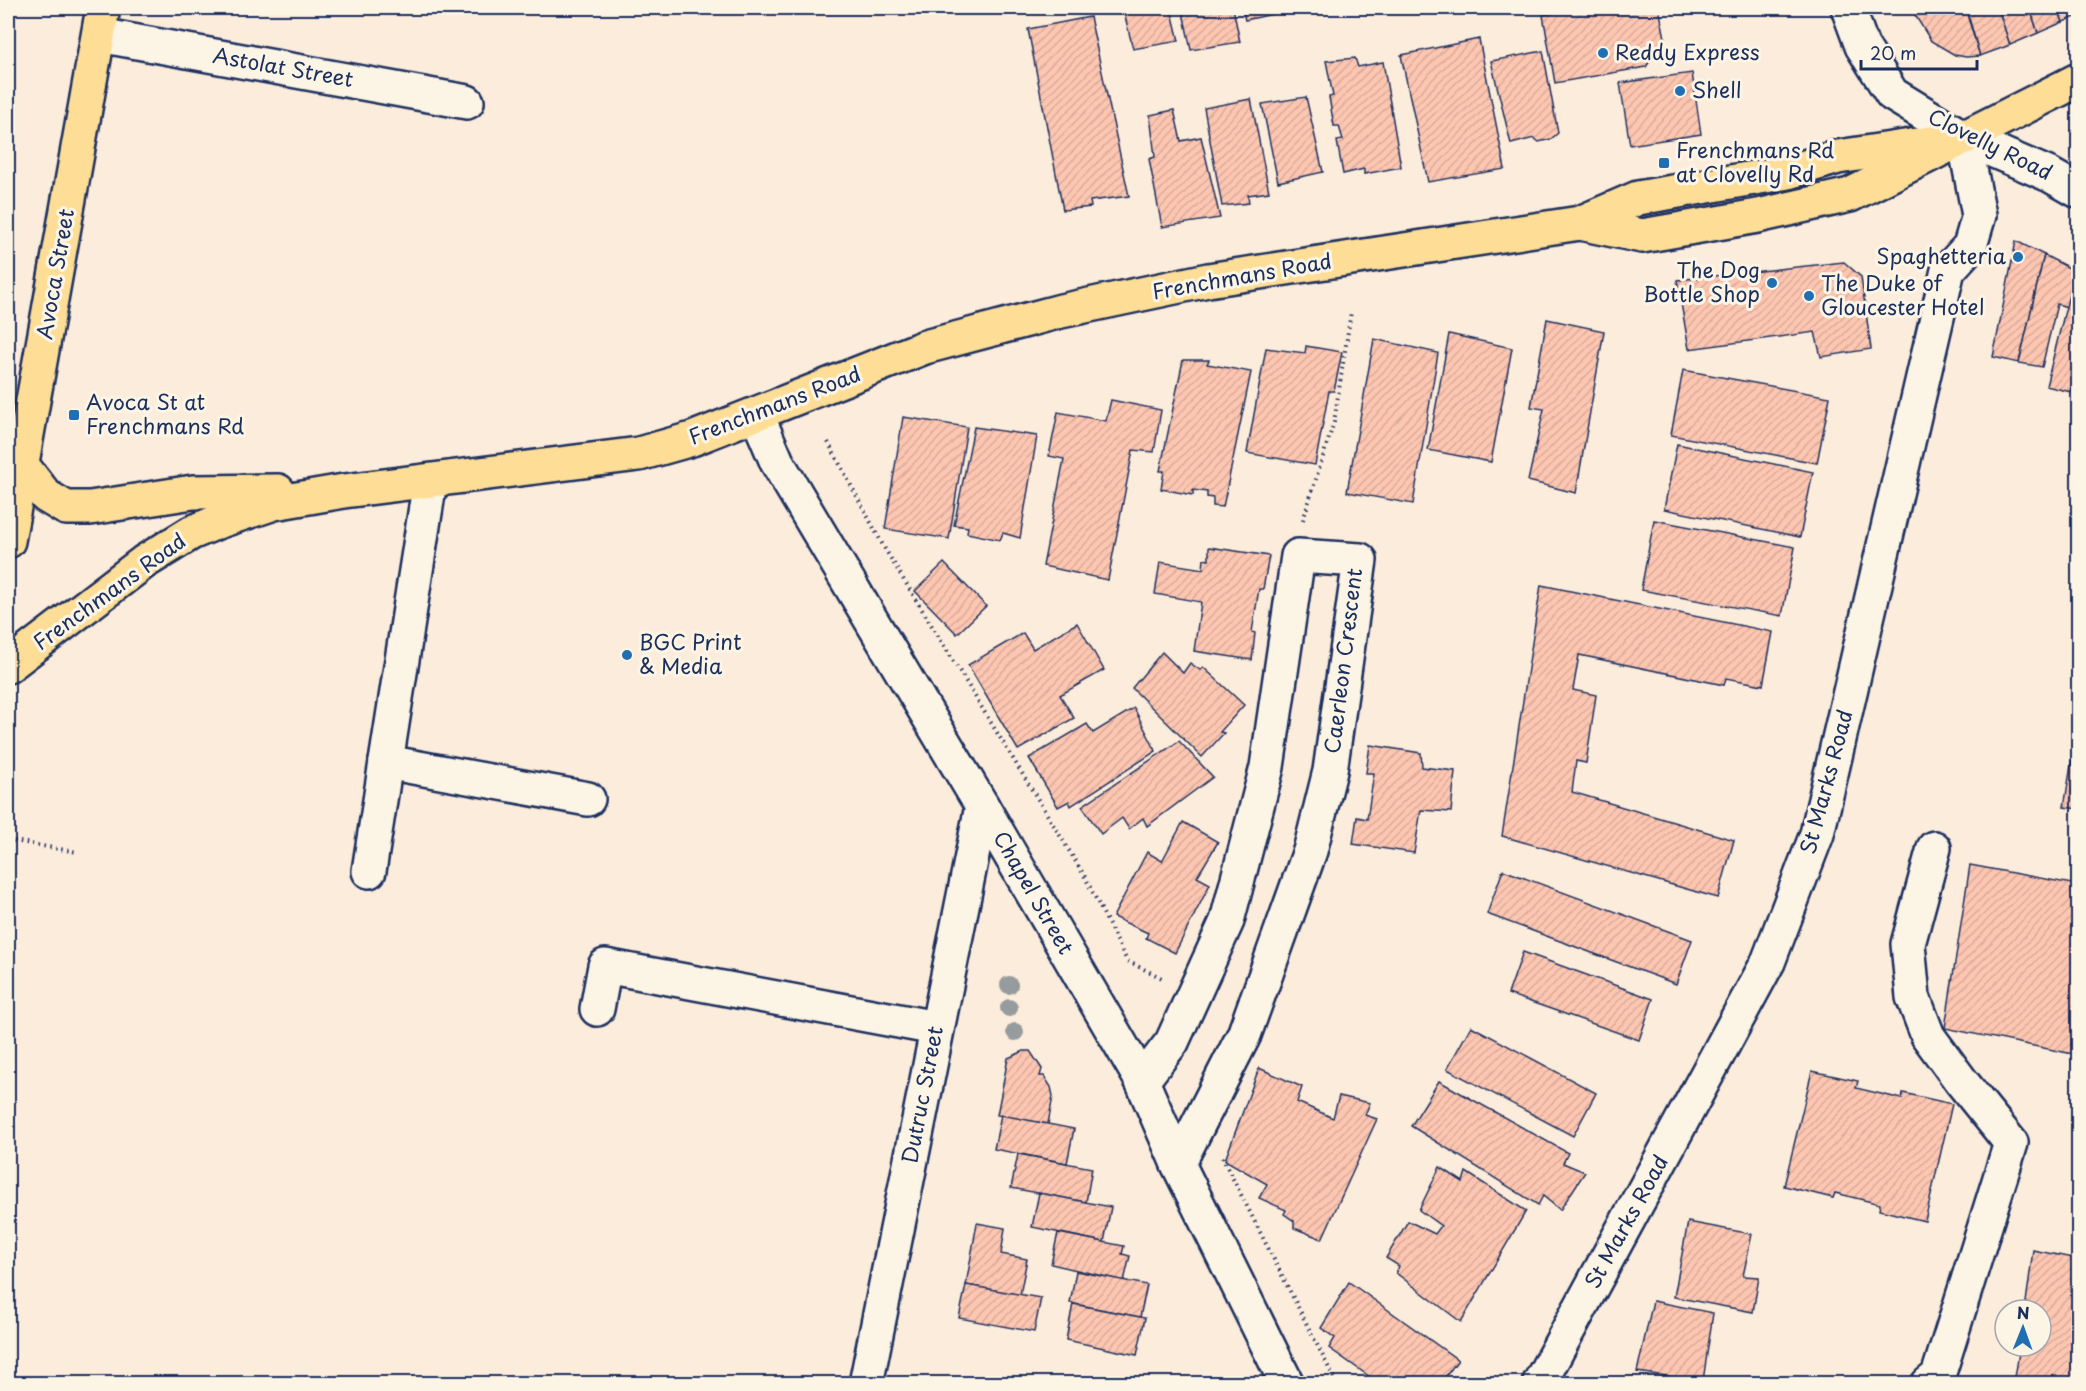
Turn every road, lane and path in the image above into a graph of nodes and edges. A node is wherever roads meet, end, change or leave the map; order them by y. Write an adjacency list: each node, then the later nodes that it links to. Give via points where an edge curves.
1 (1848, 8): 5 (street, Clovelly Road, via 1862,46 1892,94)
2 (101, 21): 4 (street, Astolat Street); 10 (main road, Avoca Street)
3 (2079, 80): 5 (main road, Frenchmans Road)
4 (468, 102)
5 (1965, 138): 6 (street, Clovelly Road); 8 (main road, Frenchmans Road, via 1838,157 1788,172 1638,198 1580,223 1208,280 1061,311 925,347); 32 (street, St Marks Road, via 1979,215 1970,246 1948,270 1813,845 1768,962)
6 (2079, 190)
7 (1351, 312): 14 (path, via 1334,422 1298,535)
8 (757, 415): 11 (main road, Frenchmans Road, via 639,454); 18 (street, Chapel Street, via 777,462)
9 (828, 442): 23 (path, via 885,549 1084,875 1127,961)
10 (21, 464): 12 (main road, via 46,496 66,508 193,492); 13 (main road, Avoca Street)
11 (430, 481): 12 (main road, Frenchmans Road); 16 (street)
12 (344, 491): 15 (main road, Frenchmans Road, via 274,503 190,533 144,562)
13 (8, 541)
14 (1298, 556): 23 (street, via 1267,767 1227,921); 28 (street, Caerleon Crescent, via 1360,560 1330,771 1310,851 1244,1035)
15 (8, 666)
16 (386, 762): 17 (street); 22 (street)
17 (588, 799)
18 (982, 806): 25 (street, Dutruc Street); 26 (street, Chapel Street)
19 (8, 840): 21 (path)
20 (1934, 848): 33 (street, via 1908,944 1913,997 1928,1036 2011,1143 1938,1376)
21 (77, 852)
22 (369, 871)
23 (1194, 994): 26 (street, via 1172,1042)
24 (597, 1009): 25 (street, via 605,966)
25 (936, 1028): 29 (street, Dutruc Street)
26 (1142, 1081): 28 (street, Chapel Street)
27 (1220, 1153): 31 (path)
28 (1179, 1164): 30 (street, Chapel Street)
29 (866, 1383)
30 (1287, 1383)
31 (1337, 1383)
32 (1539, 1383)
33 (1928, 1383)

